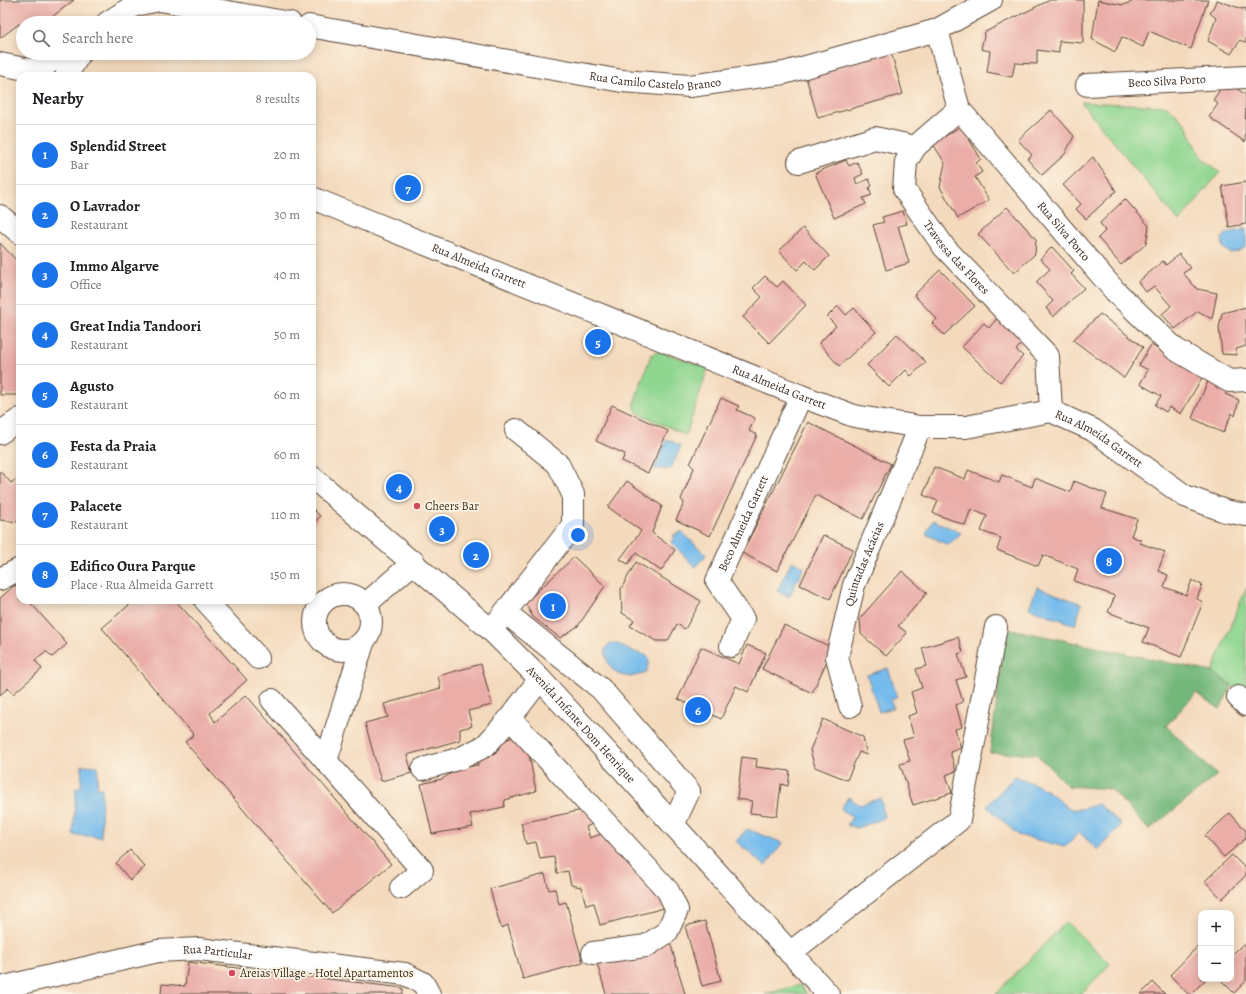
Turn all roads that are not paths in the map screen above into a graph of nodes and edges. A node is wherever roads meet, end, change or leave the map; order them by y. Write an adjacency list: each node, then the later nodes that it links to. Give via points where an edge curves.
1 (160, 0): 3 (street, via 135,5); 4 (street)
2 (991, 0): 6 (street, Rua Camilo Castelo Branco)
3 (119, 16)
4 (250, 16)
5 (316, 27): 6 (street, Rua Camilo Castelo Branco, via 622,81 690,86 784,73)
6 (937, 30): 15 (street, Rua Silva Porto)
7 (53, 60): 9 (street, via 42,68 30,70)
8 (76, 60): 10 (street)
9 (0, 64)
10 (68, 72)
11 (0, 73): 13 (street)
12 (1246, 77): 14 (street, Beco Silva Porto)
13 (16, 79)
14 (1087, 85)
15 (959, 109): 16 (street, Travessa das Flores); 21 (street, Rua Silva Porto, via 1114,291 1175,349 1229,381)
16 (915, 147): 17 (street, via 874,138); 23 (street, Travessa das Flores, via 906,162 904,189 944,247 1048,356)
17 (799, 162)
18 (316, 200): 22 (street, Rua Almeida Garrett)
19 (0, 216): 20 (street)
20 (16, 230)
21 (1246, 380)
22 (800, 396): 25 (street, Rua Almeida Garrett, via 854,416); 40 (street, Beco Almeida Gartett, via 717,581 744,619)
23 (1051, 411): 25 (street, Rua Almeida Garrett, via 966,427); 29 (street, Rua Almeida Garrett, via 1093,430 1185,496 1225,511)
24 (16, 423): 27 (street)
25 (920, 427): 44 (street, Quintadas Acácias, via 854,585 837,657)
26 (516, 430): 36 (street, via 558,464 573,494 573,525)
27 (0, 433)
28 (316, 480): 30 (street, Avenida Infante Dom Henrique)
29 (1246, 515)
30 (414, 562): 35 (street); 38 (street, Avenida Infante Dom Henrique)
31 (16, 571): 32 (street)
32 (0, 579)
33 (321, 594): 35 (street, via 354,596); 39 (street, via 315,619 316,632 323,642 336,650 345,651)
34 (209, 604): 41 (street)
35 (366, 604): 39 (street, via 372,618 370,633)
36 (505, 612): 38 (street); 48 (street, via 601,689 689,791)
37 (996, 627): 51 (street, via 959,820)
38 (491, 630): 42 (street, Avenida Infante Dom Henrique)
39 (363, 643): 46 (street)
40 (731, 646)
41 (258, 658)
42 (540, 679): 45 (street); 48 (street, Avenida Infante Dom Henrique)
43 (272, 700): 46 (street)
44 (850, 706)
45 (510, 718): 47 (street, via 485,746 461,758); 50 (street, via 668,891 677,910 667,932 646,946)
46 (326, 761): 49 (street, via 422,870)
47 (423, 769)
48 (673, 825): 51 (street, Avenida Infante Dom Henrique)
49 (401, 888)
50 (593, 953)
51 (790, 953): 54 (street, Avenida Infante Dom Henrique)
52 (0, 988): 53 (street, Rua Particular, via 158,952 199,949 405,974 423,983)
53 (429, 994)
54 (828, 994)

